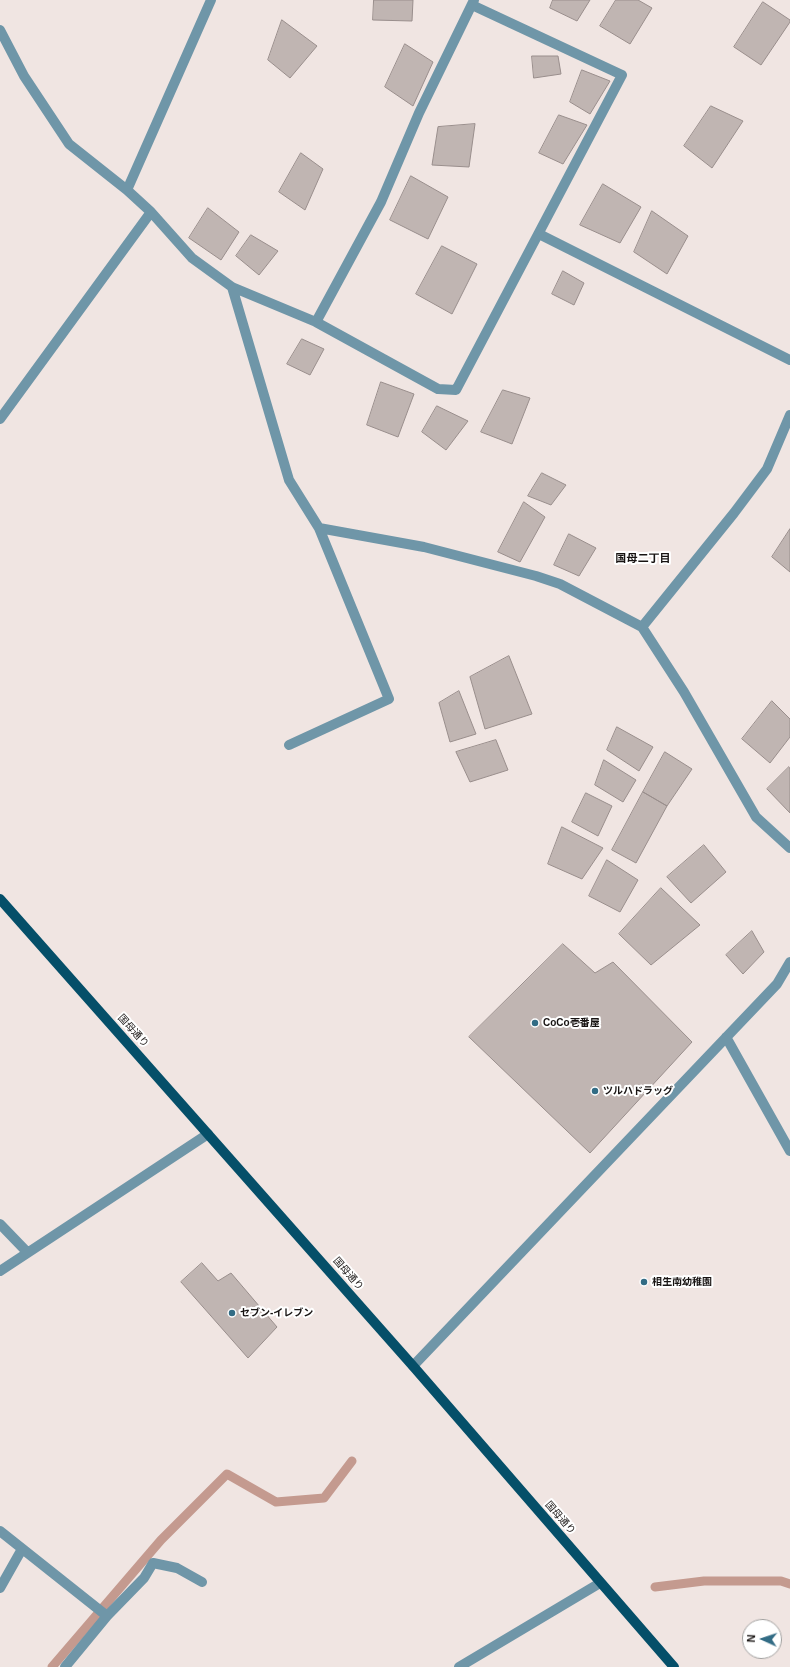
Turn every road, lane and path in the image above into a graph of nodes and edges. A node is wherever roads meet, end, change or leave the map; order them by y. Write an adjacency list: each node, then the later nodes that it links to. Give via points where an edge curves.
1 (211, 0): 4 (street)
2 (473, 3): 6 (street, via 622,76); 8 (street, via 419,113 381,202)
3 (0, 30): 4 (street, via 24,76 69,144)
4 (127, 190): 5 (street)
5 (151, 212): 7 (street, via 192,258); 11 (street)
6 (539, 234): 8 (street, via 456,390 438,390); 9 (street)
7 (232, 287): 8 (street); 12 (street, via 289,480)
8 (316, 322)
9 (790, 360)
10 (790, 415): 13 (street, via 767,469)
11 (0, 419)
12 (319, 528): 13 (street, via 424,547 536,576 560,584); 14 (street, via 390,699)
13 (642, 627): 15 (street, via 684,692 756,817)
14 (289, 745)
15 (790, 848)
16 (0, 899): 19 (main road, 国母通り)
17 (790, 962): 18 (street, via 777,984)
18 (726, 1037): 20 (street); 24 (street)
19 (208, 1134): 22 (street); 24 (main road, 国母通り)
20 (790, 1151)
21 (0, 1224): 22 (street)
22 (27, 1252): 23 (street)
23 (0, 1271)
24 (413, 1366): 28 (main road, 国母通り)
25 (0, 1531): 26 (street)
26 (22, 1549): 29 (street); 30 (street)
27 (202, 1582): 30 (street, via 177,1568 153,1563 144,1578)
28 (600, 1583): 32 (street); 33 (main road, 国母通り)
29 (0, 1588)
30 (106, 1616): 31 (street)
31 (65, 1667)
32 (459, 1667)
33 (674, 1667)

